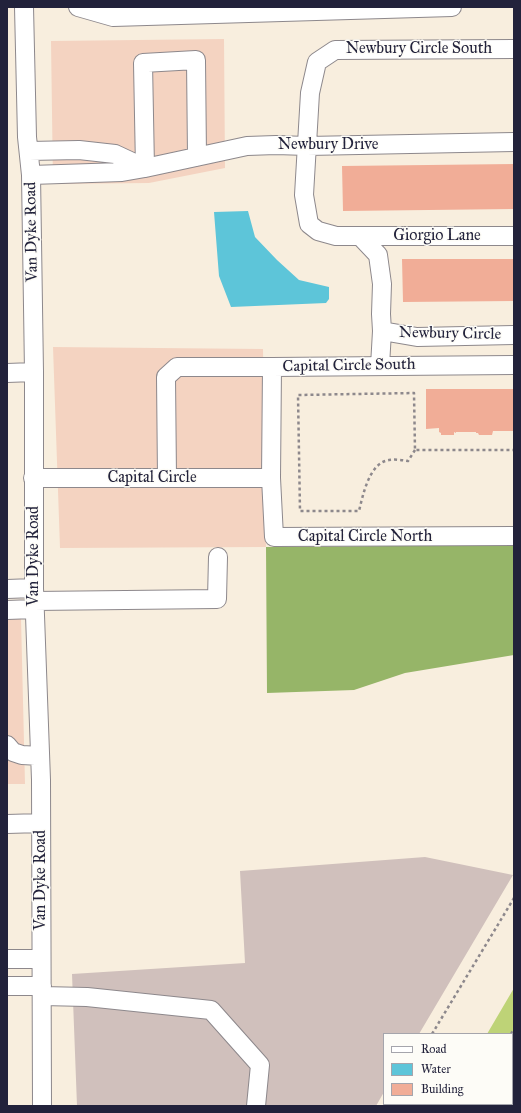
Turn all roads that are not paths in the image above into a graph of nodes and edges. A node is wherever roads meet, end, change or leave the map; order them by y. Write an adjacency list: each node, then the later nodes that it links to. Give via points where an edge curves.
1 (27, 7): 11 (street, Van Dyke Road)
2 (78, 7): 7 (street, via 112,17)
3 (452, 7): 4 (street)
4 (366, 8): 5 (street)
5 (287, 9): 6 (street)
6 (182, 11): 7 (street)
7 (140, 12)
8 (514, 49): 10 (street, Newbury Circle South, via 335,50 317,62 310,93)
9 (514, 142): 10 (street, Newbury Drive)
10 (307, 146): 12 (street, Newbury Drive, via 247,146); 15 (street, via 304,195 309,224 318,231 336,236)
11 (28, 151): 13 (street, via 79,150 115,154); 14 (street, Van Dyke Road)
12 (197, 157): 13 (street, Newbury Drive); 13 (street, via 196,60 143,63)
13 (145, 168): 14 (street, Newbury Drive, via 122,172)
14 (31, 175): 22 (street, Van Dyke Road)
15 (360, 236): 16 (street, Giorgio Lane); 17 (street, Newbury Circle, via 378,255 382,284)
16 (514, 236)
17 (382, 331): 18 (street, Newbury Circle, via 417,337); 20 (street)
18 (514, 335)
19 (514, 364): 20 (street, Capital Circle South)
20 (380, 366): 21 (street, Capital Circle South)
21 (272, 367): 25 (street, via 178,366 166,377); 26 (street, Capital Circle South)
22 (34, 372): 23 (street); 24 (street, Van Dyke Road)
23 (7, 373)
24 (33, 478): 25 (street, Capital Circle); 30 (street, Van Dyke Road)
25 (167, 478): 26 (street, Capital Circle)
26 (271, 478): 27 (street, Capital Circle North, via 274,537)
27 (514, 536)
28 (218, 557): 30 (street, via 217,599)
29 (7, 589): 30 (street)
30 (34, 600): 31 (street); 33 (street, Van Dyke Road)
31 (7, 610)
32 (7, 745): 33 (street, via 13,752)
33 (40, 756): 34 (street, Van Dyke Road)
34 (41, 823): 35 (street); 37 (street, Van Dyke Road)
35 (7, 824)
36 (7, 959): 37 (street)
37 (41, 959): 39 (street, Van Dyke Road)
38 (7, 986): 39 (street)
39 (42, 991): 40 (street, Van Dyke Road); 41 (street, via 211,1010 260,1065)
40 (42, 1106)
41 (256, 1106)

